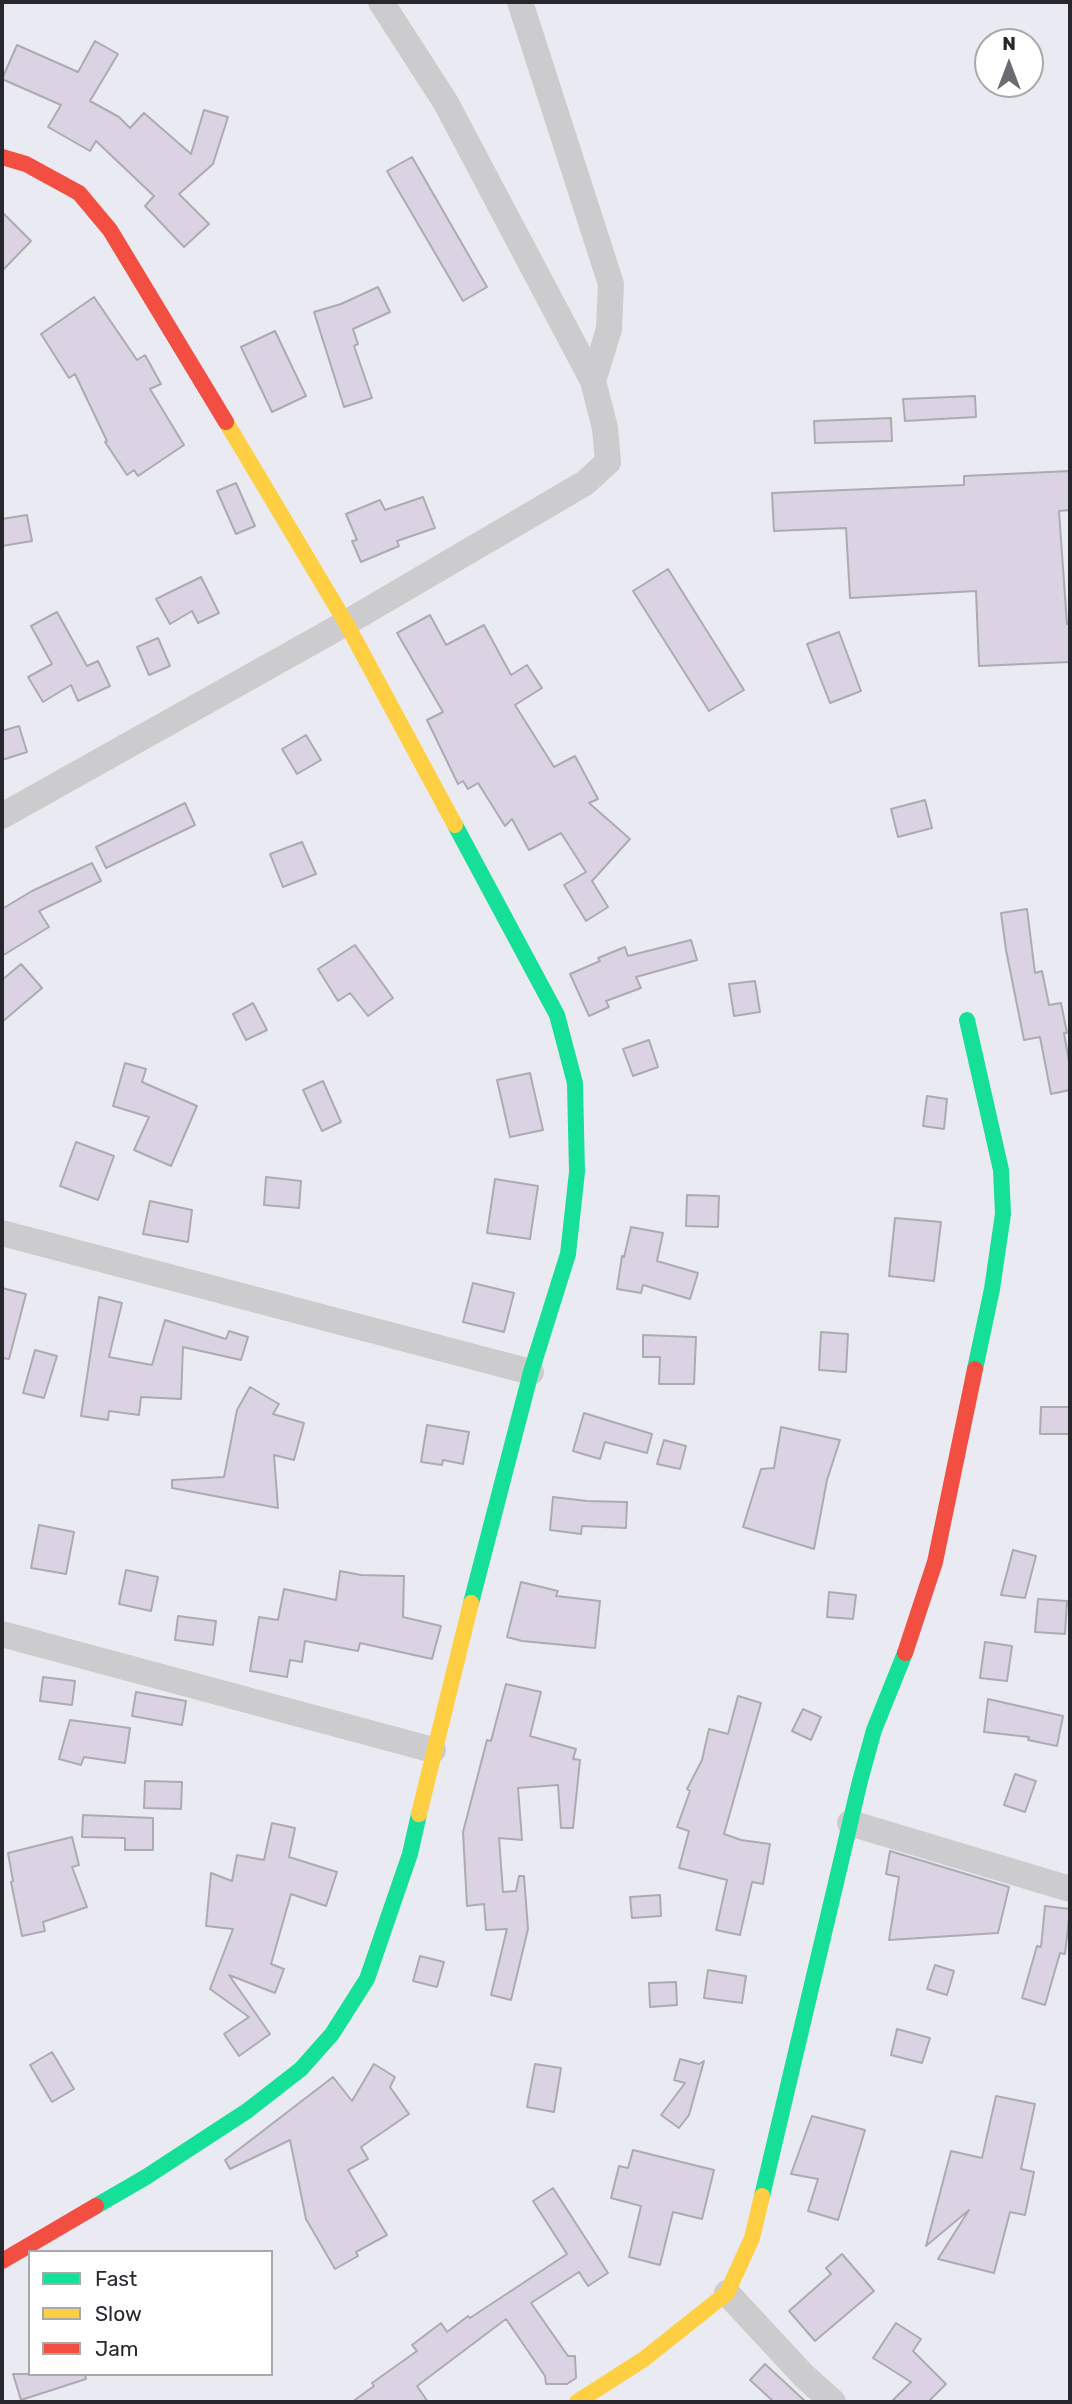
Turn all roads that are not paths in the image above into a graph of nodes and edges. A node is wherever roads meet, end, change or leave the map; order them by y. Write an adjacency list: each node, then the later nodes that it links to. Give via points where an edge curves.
1 (381, 2): 4 (street, via 446,103)
2 (520, 2): 4 (street, via 611,284 609,329)
3 (2, 157): 5 (street, via 26,163 79,193 110,230)
4 (593, 381): 5 (street, via 606,428 608,462 585,483)
5 (346, 623): 6 (street); 9 (street, via 557,1015 575,1083 578,1172 568,1254)
6 (2, 816)
7 (967, 1020): 12 (street, via 1001,1170 1003,1214 992,1290 935,1562 874,1730)
8 (2, 1233): 9 (street)
9 (531, 1372): 11 (street)
10 (2, 1634): 11 (street)
11 (433, 1750): 14 (street, via 410,1854 367,1979 324,2042 301,2069 247,2111 146,2177)
12 (850, 1823): 13 (street); 15 (street, via 752,2238)
13 (1070, 1889)
14 (2, 2261)
15 (727, 2293): 16 (street, via 644,2359); 17 (street)
16 (577, 2402)
17 (832, 2402)

